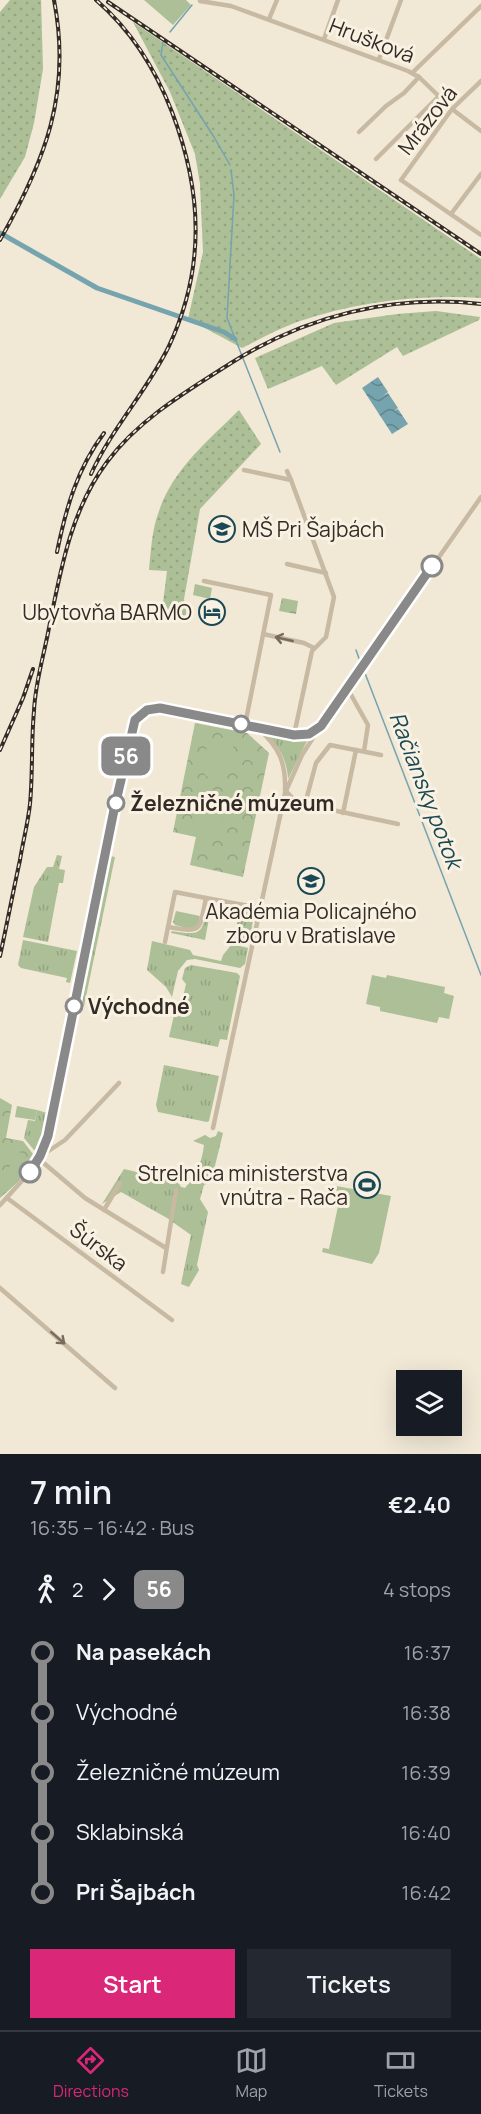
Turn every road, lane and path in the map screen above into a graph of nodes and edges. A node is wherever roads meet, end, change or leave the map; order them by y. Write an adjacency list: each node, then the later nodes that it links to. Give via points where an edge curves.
1 (277, 0): 6 (street)
2 (338, 0): 7 (street)
3 (401, 0): 8 (street)
4 (200, 1): 6 (street, Hrušková, via 231,6)
5 (481, 6): 9 (street)
6 (269, 20): 7 (street, Hrušková)
7 (324, 39): 8 (street, Hrušková)
8 (379, 59): 9 (street, Hrušková)
9 (412, 73): 10 (street, Hrušková)
10 (419, 77): 12 (street, Hrušková); 15 (street)
11 (481, 81): 13 (street, Mrázová)
12 (440, 96): 13 (street, Hrušková); 16 (street)
13 (452, 109): 14 (street, Hrušková); 18 (street, Mrázová, via 401,180)
14 (481, 131)
15 (359, 132)
16 (375, 159)
17 (481, 174): 18 (street)
18 (451, 214): 19 (street)
19 (481, 235)
20 (243, 470): 22 (street)
21 (287, 471): 22 (street)
22 (291, 480): 25 (street)
23 (481, 497): 29 (street)
24 (287, 564): 25 (street)
25 (326, 573): 28 (street, via 334,597 326,637)
26 (204, 581): 27 (street, via 271,595)
27 (263, 634): 28 (street, one-way to 27); 30 (street)
28 (314, 648): 33 (street)
29 (346, 690): 32 (street); 35 (street, via 368,725)
30 (245, 725): 31 (street); 47 (street, via 167,708 147,710 133,724 48,1136)
31 (257, 728): 33 (street); 37 (street, via 274,744 282,759)
32 (318, 730): 33 (street); 37 (street)
33 (294, 735)
34 (356, 750): 35 (street); 38 (street, via 329,746 316,763); 39 (street)
35 (364, 751): 36 (street)
36 (381, 755)
37 (285, 792): 38 (street); 42 (street)
38 (304, 804): 39 (street)
39 (343, 813): 40 (street)
40 (398, 824)
41 (206, 898): 42 (street); 43 (street, via 200,925 195,930); 43 (street, via 175,892)
42 (260, 908): 46 (street)
43 (168, 927): 44 (street)
44 (165, 942)
45 (119, 1083): 47 (street, via 65,1140)
46 (213, 1128)
47 (40, 1157): 50 (street); 52 (street)
48 (120, 1184): 52 (street)
49 (176, 1190): 53 (street)
50 (7, 1198): 51 (street); 56 (street, Šúrska)
51 (0, 1205)
52 (104, 1210): 53 (street)
53 (166, 1248): 54 (street)
54 (163, 1272)
55 (0, 1288): 57 (street, one-way to 57)
56 (172, 1320)
57 (115, 1388)

